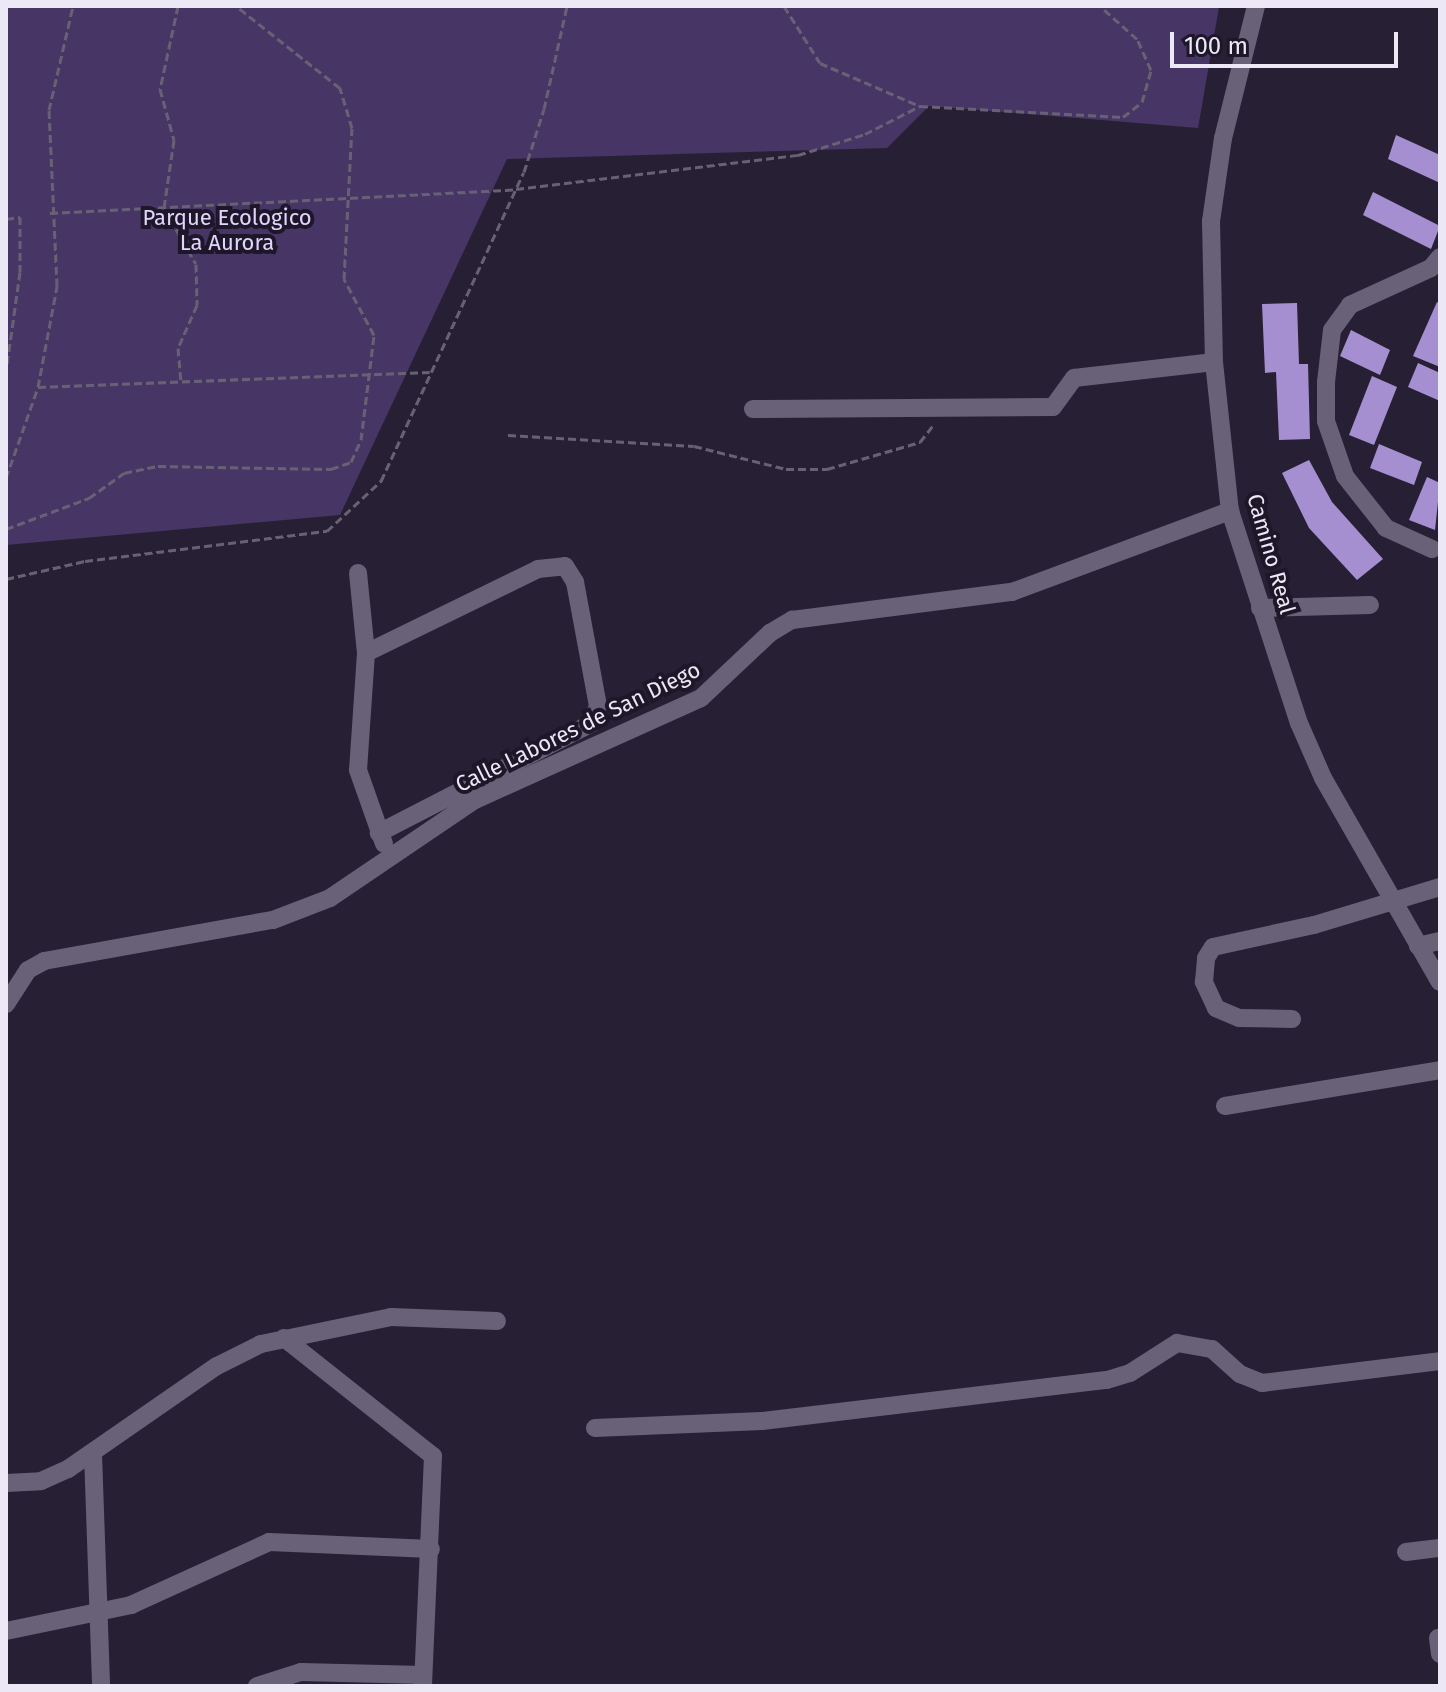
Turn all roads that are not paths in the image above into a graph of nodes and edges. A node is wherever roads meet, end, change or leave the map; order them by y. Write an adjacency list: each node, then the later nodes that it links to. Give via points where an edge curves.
1 (1256, 6): 3 (street, Camino Real, via 1215,186 1209,263)
2 (1440, 257): 6 (street, via 1431,268 1350,305 1332,330 1326,382 1326,421 1345,476 1386,528)
3 (1214, 362): 4 (street, via 1074,378 1053,407); 5 (street, Camino Real)
4 (753, 409)
5 (1230, 511): 9 (street, Camino Real); 12 (street, Calle Labores de San Diego, via 1012,592 792,620 760,641 701,698 475,800)
6 (1432, 549)
7 (358, 573): 10 (street)
8 (1370, 605): 9 (street)
9 (1260, 608): 14 (street, Camino Real, via 1323,778)
10 (366, 653): 11 (street, via 358,770); 11 (street, via 538,569 565,566 575,582 598,706 592,723)
11 (379, 833): 12 (street)
12 (389, 855): 18 (street, Calle Labores de San Diego, via 330,898 295,914 44,961 28,970)
13 (1440, 887): 14 (street)
14 (1393, 903): 16 (street, Camino Real); 19 (street, via 1213,947 1206,958 1204,982 1216,1008 1239,1018)
15 (1440, 941): 16 (street)
16 (1418, 946): 17 (street, Camino Real)
17 (1440, 982)
18 (6, 1004)
19 (1292, 1019)
20 (1440, 1070): 21 (street)
21 (1225, 1106)
22 (497, 1321): 23 (street, via 391,1317)
23 (284, 1338): 26 (street, via 231,1357); 29 (street, via 433,1456)
24 (1440, 1361): 25 (street, via 1276,1383 1251,1380 1212,1349 1189,1342 1165,1348 1130,1373 1107,1380 792,1418)
25 (595, 1428)
26 (93, 1454): 27 (street, via 41,1481); 31 (street)
27 (6, 1483)
28 (1440, 1548): 30 (street)
29 (431, 1549): 31 (street, via 269,1542); 33 (street)
30 (1406, 1552)
31 (98, 1615): 32 (street); 34 (street)
32 (6, 1631)
33 (423, 1681): 35 (street, via 301,1672)
34 (101, 1686)
35 (257, 1686)

